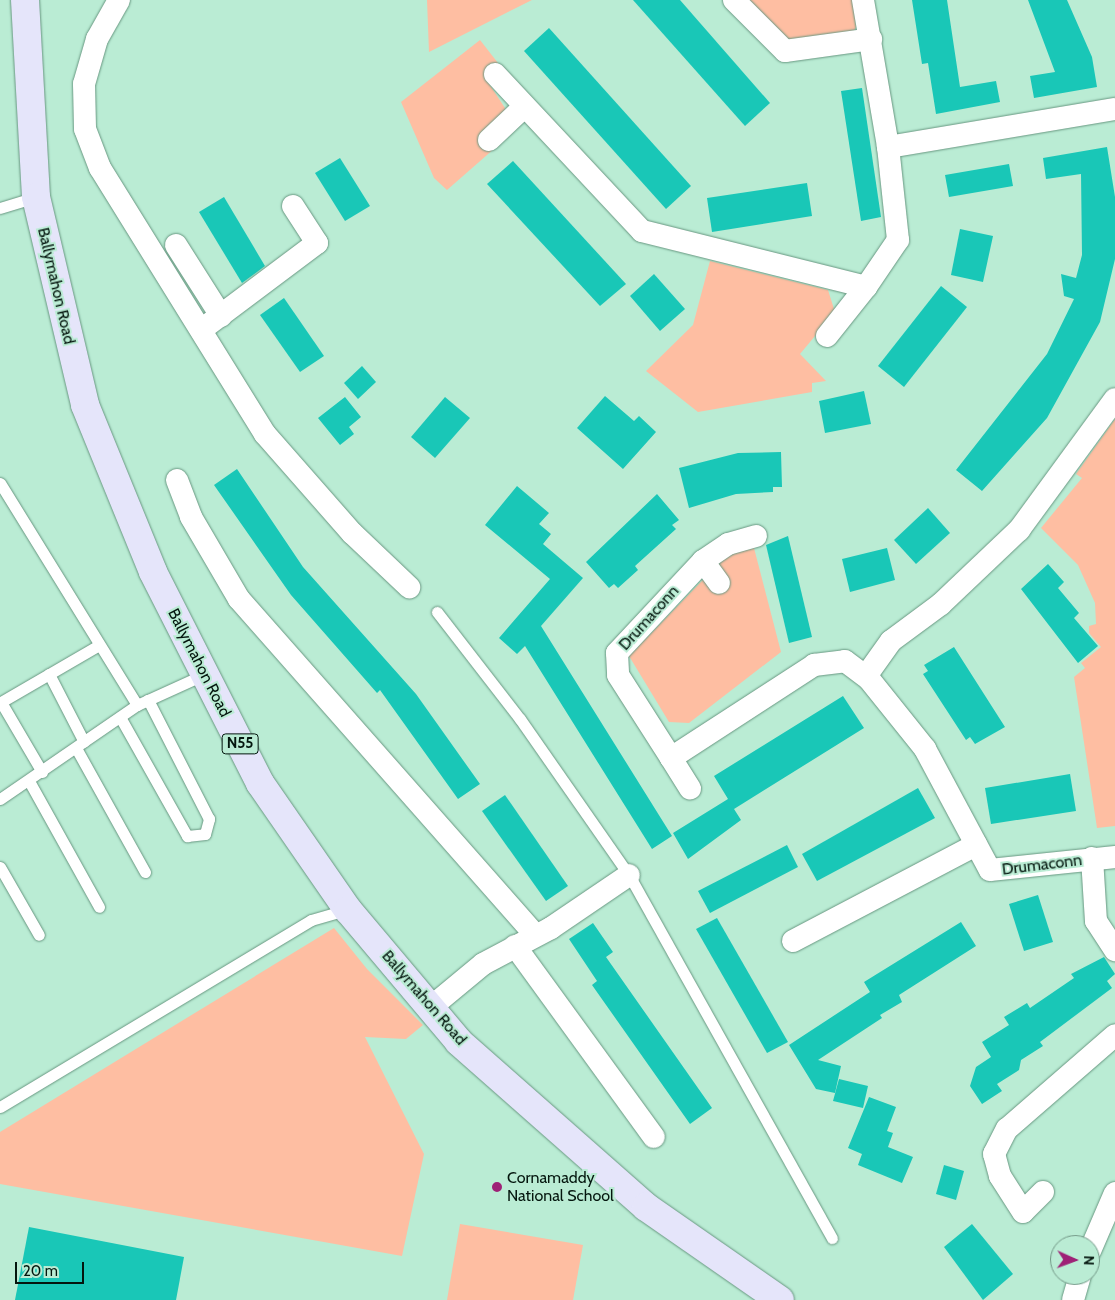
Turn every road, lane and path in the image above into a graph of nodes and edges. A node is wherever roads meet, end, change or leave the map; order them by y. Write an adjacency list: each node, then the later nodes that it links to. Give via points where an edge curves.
1 (25, 0): 11 (main road, Ballymahon Road / N55)
2 (119, 0): 17 (street, via 97,39 86,76 85,129 108,182)
3 (734, 0): 5 (street, via 785,51)
4 (863, 0): 5 (street)
5 (871, 39): 10 (street)
6 (495, 74): 7 (street)
7 (524, 107): 9 (street); 15 (street, via 642,230)
8 (1115, 110): 10 (street)
9 (489, 140)
10 (888, 147): 15 (street, via 898,240)
11 (36, 197): 13 (lane); 29 (main road, Ballymahon Road / N55, via 85,404 149,564)
12 (293, 206): 16 (street, via 317,243)
13 (0, 208)
14 (176, 245): 16 (street)
15 (866, 287): 18 (street)
16 (221, 316): 17 (street)
17 (201, 330): 25 (street, via 287,461 352,533)
18 (827, 336)
19 (1115, 400): 30 (street, via 1019,530 941,604 892,641)
20 (177, 480): 49 (street, via 191,517 239,599)
21 (0, 483): 27 (lane)
22 (756, 536): 23 (street, Drumaconn, via 728,544)
23 (704, 561): 24 (street); 35 (street, Drumaconn, via 617,653 618,675)
24 (719, 582)
25 (409, 587)
26 (437, 612): 45 (lane, via 520,718)
27 (99, 645): 28 (lane); 32 (lane)
28 (49, 674): 34 (lane); 36 (lane, via 1,702)
29 (205, 674): 31 (lane); 47 (main road, Ballymahon Road / N55, via 260,783)
30 (866, 676): 35 (street, Drumaconn, via 845,660 814,665); 40 (street, Drumaconn, via 939,770)
31 (148, 700): 32 (lane); 33 (lane, via 208,819 205,834 188,836)
32 (137, 705): 33 (lane)
33 (120, 717): 34 (lane)
34 (80, 745): 36 (lane); 44 (lane)
35 (671, 758): 38 (street, Drumaconn)
36 (42, 772): 37 (lane)
37 (29, 781): 39 (lane); 46 (lane)
38 (690, 788)
39 (0, 798)
40 (976, 845): 42 (street, Drumaconn, via 995,872); 50 (street)
41 (1115, 857): 42 (street, Drumaconn)
42 (1092, 858): 52 (street, Drumaconn, via 1096,921)
43 (0, 867): 48 (lane)
44 (145, 872)
45 (629, 876): 49 (street); 60 (lane)
46 (99, 906)
47 (348, 910): 53 (main road, Ballymahon Road / N55); 55 (lane, via 311,920)
48 (40, 935)
49 (535, 935): 51 (street)
50 (793, 941)
51 (515, 946): 53 (street, via 483,964); 56 (street)
52 (1115, 950)
53 (430, 1008): 61 (main road, Ballymahon Road / N55, via 460,1042 548,1124 646,1207)
54 (1115, 1035): 57 (street, via 1007,1128 994,1154 1000,1176 1022,1212)
55 (0, 1107)
56 (654, 1137)
57 (1043, 1192)
58 (1115, 1193): 59 (street)
59 (1097, 1235)
60 (832, 1238)
61 (780, 1300)

